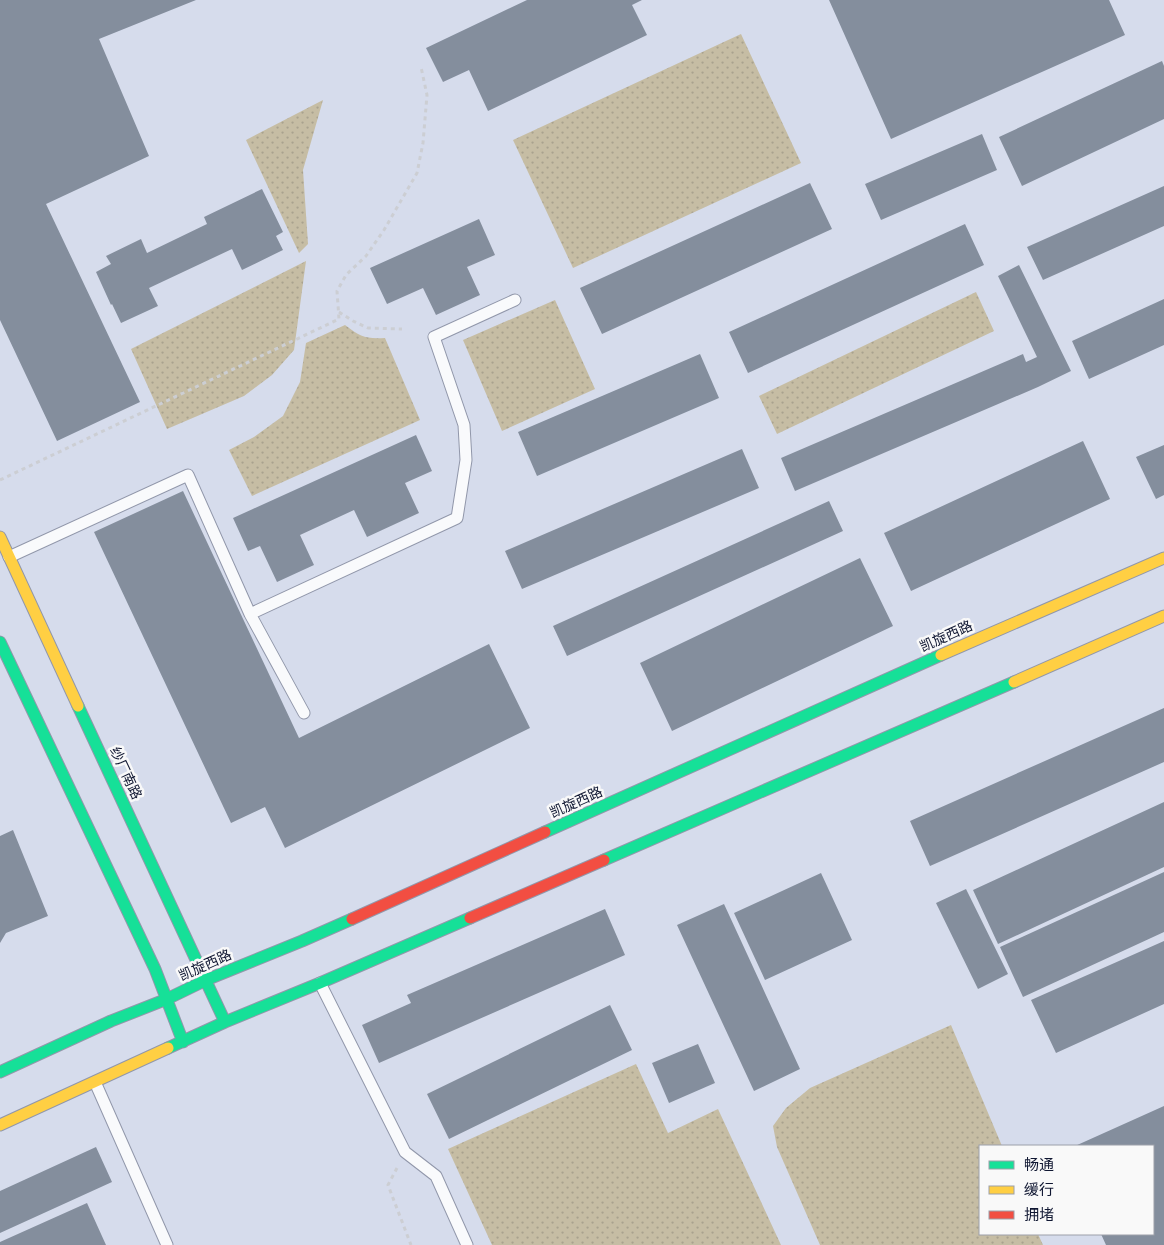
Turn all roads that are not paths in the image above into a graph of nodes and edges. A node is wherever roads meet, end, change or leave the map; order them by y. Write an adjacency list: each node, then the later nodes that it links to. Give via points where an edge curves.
1 (515, 300): 5 (lane, via 434,337 464,425 466,460 457,518)
2 (0, 537): 3 (main road, 纱厂南路)
3 (9, 557): 5 (lane, via 188,475); 9 (main road, 纱厂南路)
4 (1164, 558): 9 (main road, 凯旋西路, via 991,632 302,941)
5 (250, 614): 8 (lane)
6 (1164, 616): 10 (main road)
7 (0, 642): 11 (main road)
8 (304, 713)
9 (206, 980): 11 (main road, 凯旋西路); 12 (main road, 纱厂南路)
10 (320, 983): 12 (main road); 18 (lane, via 405,1152 436,1176)
11 (167, 999): 13 (main road); 14 (main road, 凯旋西路)
12 (225, 1022): 13 (main road)
13 (183, 1042): 15 (main road)
14 (0, 1072)
15 (95, 1082): 16 (main road); 17 (lane)
16 (0, 1125)
17 (167, 1245)
18 (467, 1245)

